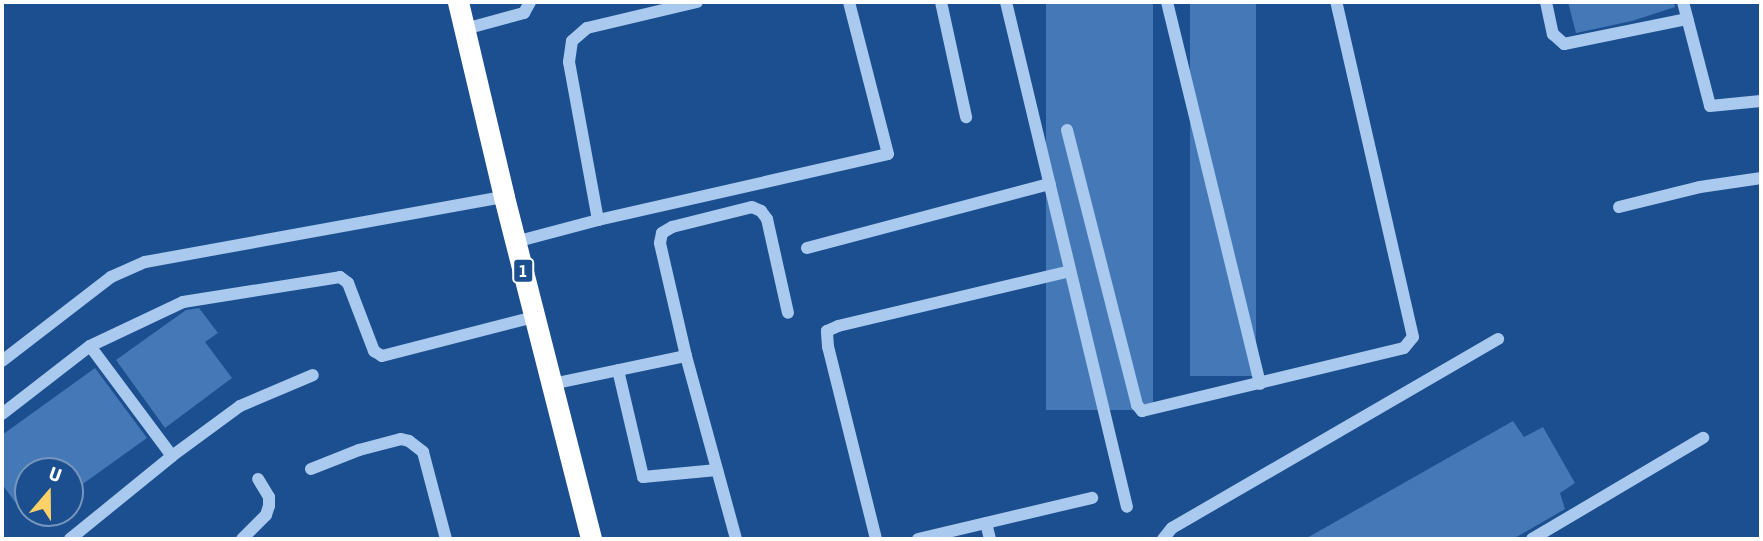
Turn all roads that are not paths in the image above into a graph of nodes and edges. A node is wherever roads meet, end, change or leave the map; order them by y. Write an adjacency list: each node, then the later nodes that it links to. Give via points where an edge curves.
1 (458, 2): 12 (highway, 1)
2 (530, 2): 12 (lane, via 524,13)
3 (697, 2): 20 (lane, via 587,28 572,41 569,62)
4 (849, 2): 20 (lane, via 888,154)
5 (941, 2): 14 (lane)
6 (1006, 2): 17 (lane)
7 (1167, 2): 33 (lane)
8 (1336, 2): 33 (lane, via 1413,337 1404,348)
9 (1546, 2): 11 (lane, via 1553,34 1564,44)
10 (1683, 2): 11 (lane)
11 (1687, 19): 13 (lane, via 1710,106)
12 (465, 29): 18 (highway, 1)
13 (1761, 101)
14 (966, 117)
15 (1067, 130): 33 (lane, via 1137,405 1150,411)
16 (1761, 178): 19 (lane)
17 (1050, 184): 22 (lane); 23 (lane)
18 (504, 197): 21 (highway, 1); 29 (lane, via 145,262 111,277)
19 (1619, 207)
20 (598, 220): 21 (lane)
21 (515, 242): 25 (highway, 1)
22 (807, 248)
23 (1070, 271): 41 (lane); 48 (lane, via 827,331)
24 (788, 313): 28 (lane, via 767,219 761,211 752,207 672,227 662,233 660,243)
25 (534, 317): 27 (lane, via 382,356 374,351 348,283 336,276 183,302); 32 (highway, 1)
26 (1498, 340): 51 (lane, via 1172,528)
27 (90, 346): 34 (lane); 36 (lane)
28 (686, 356): 30 (lane); 38 (lane)
29 (2, 361)
30 (618, 370): 32 (lane); 38 (lane, via 643,477)
31 (313, 375): 36 (lane, via 240,406)
32 (552, 384): 46 (highway, 1)
33 (1260, 384)
34 (2, 414)
35 (1703, 438): 52 (lane)
36 (172, 456): 43 (lane)
37 (311, 469): 45 (lane, via 359,450 401,439 410,441 423,452)
38 (717, 470): 47 (lane)
39 (258, 479): 44 (lane, via 269,506)
40 (1093, 498): 42 (lane)
41 (1127, 507)
42 (986, 523): 49 (lane); 50 (lane)
43 (70, 539)
44 (242, 539)
45 (446, 539)
46 (592, 539)
47 (736, 539)
48 (876, 539)
49 (918, 539)
50 (990, 539)
51 (1163, 539)
52 (1532, 539)

